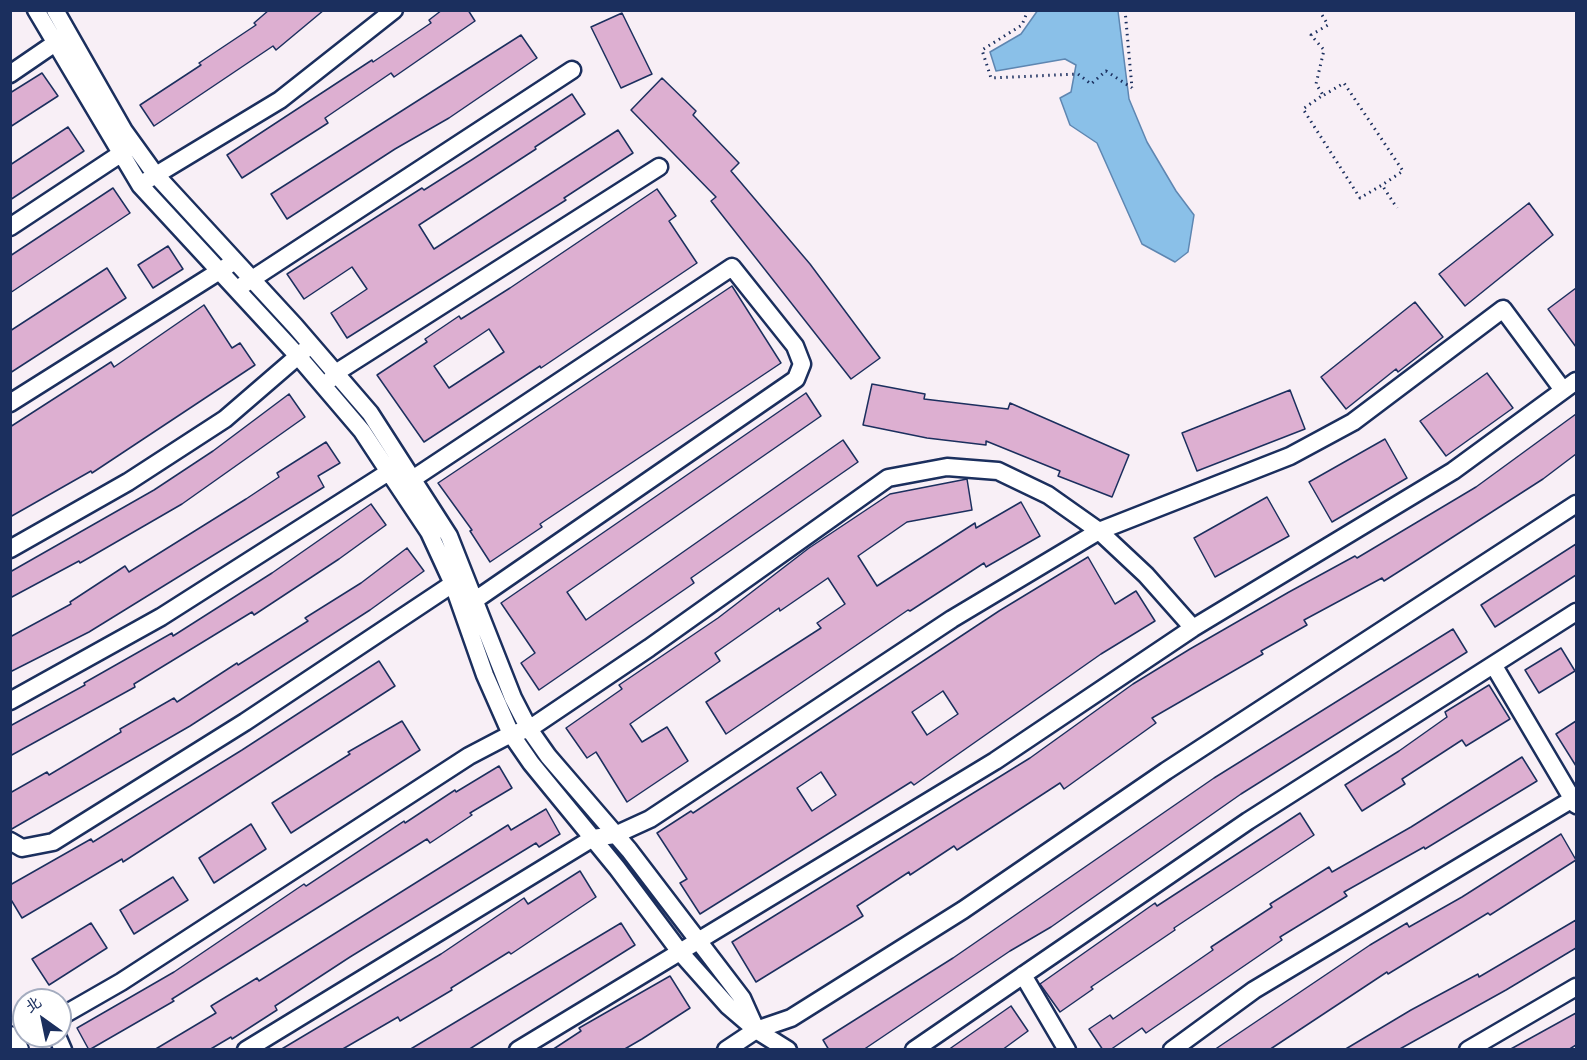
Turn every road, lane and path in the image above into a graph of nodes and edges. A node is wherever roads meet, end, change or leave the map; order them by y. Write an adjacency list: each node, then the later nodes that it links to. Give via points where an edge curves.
1 (36, 10): 7 (street)
2 (55, 10): 7 (street)
3 (394, 10): 13 (street, via 279,100)
4 (1028, 10): 5 (path, via 1022,25 982,50 992,78 1078,74 1091,84 1106,71 1132,88)
5 (1125, 10)
6 (1319, 10): 10 (path, via 1328,25 1311,35 1324,50 1316,84)
7 (62, 39): 9 (street); 11 (street)
8 (572, 70): 20 (street)
9 (10, 74)
10 (1323, 95): 14 (path, via 1304,110 1360,198); 14 (path, via 1344,83 1403,171)
11 (127, 149): 13 (street); 15 (street); 17 (street)
12 (659, 167): 24 (street)
13 (154, 174): 15 (street); 18 (street)
14 (1382, 185): 16 (path)
15 (140, 186): 19 (street)
16 (1397, 208)
17 (10, 227)
18 (235, 261): 19 (street); 20 (street)
19 (220, 271): 21 (street); 27 (street)
20 (251, 278): 21 (street); 22 (street)
21 (238, 290): 23 (street)
22 (311, 344): 23 (street); 24 (street)
23 (298, 356): 26 (street); 34 (street, via 225,419 128,482)
24 (337, 372): 26 (street); 28 (street)
25 (1570, 385): 33 (street, via 1503,309 1353,422 1290,456); 38 (street, via 1454,471)
26 (324, 386): 29 (street, via 362,431)
27 (10, 404)
28 (403, 462): 29 (street); 30 (street)
29 (389, 472): 31 (street); 40 (street, via 161,617)
30 (414, 478): 31 (street); 35 (street, via 449,536); 36 (street, via 732,267 795,346 802,363 796,379)
31 (400, 488): 35 (street)
32 (1576, 504): 52 (street, via 1166,771 963,910 791,1018)
33 (1099, 531): 38 (street, via 1146,575); 41 (street, via 1048,495 998,471 947,466 888,478); 44 (street, via 952,619 650,819)
34 (10, 549)
35 (459, 579): 36 (street); 46 (street, via 245,723 53,842 22,848)
36 (469, 604): 41 (street); 42 (street, via 485,675)
37 (1576, 612): 39 (street)
38 (1193, 628): 47 (street, via 985,767)
39 (1494, 666): 43 (street); 49 (street, via 1248,821)
40 (10, 701)
41 (529, 729): 42 (street); 44 (street)
42 (511, 734): 45 (street); 51 (street, via 469,756)
43 (1575, 800): 62 (street, via 1254,990)
44 (615, 835): 45 (street); 47 (street)
45 (593, 838): 48 (street); 55 (street)
46 (10, 841)
47 (698, 940): 48 (street); 52 (street, via 742,998)
48 (680, 952): 52 (street, via 728,1006); 56 (street)
49 (1023, 975): 60 (street); 61 (street)
50 (1576, 987): 63 (street)
51 (72, 1010)
52 (756, 1030): 57 (street); 58 (street); 59 (street)
53 (10, 1039): 54 (street)
54 (15, 1050)
55 (246, 1050)
56 (518, 1050)
57 (726, 1050)
58 (767, 1050)
59 (788, 1050)
60 (914, 1050)
61 (1067, 1050)
62 (1172, 1050)
63 (1468, 1050)

